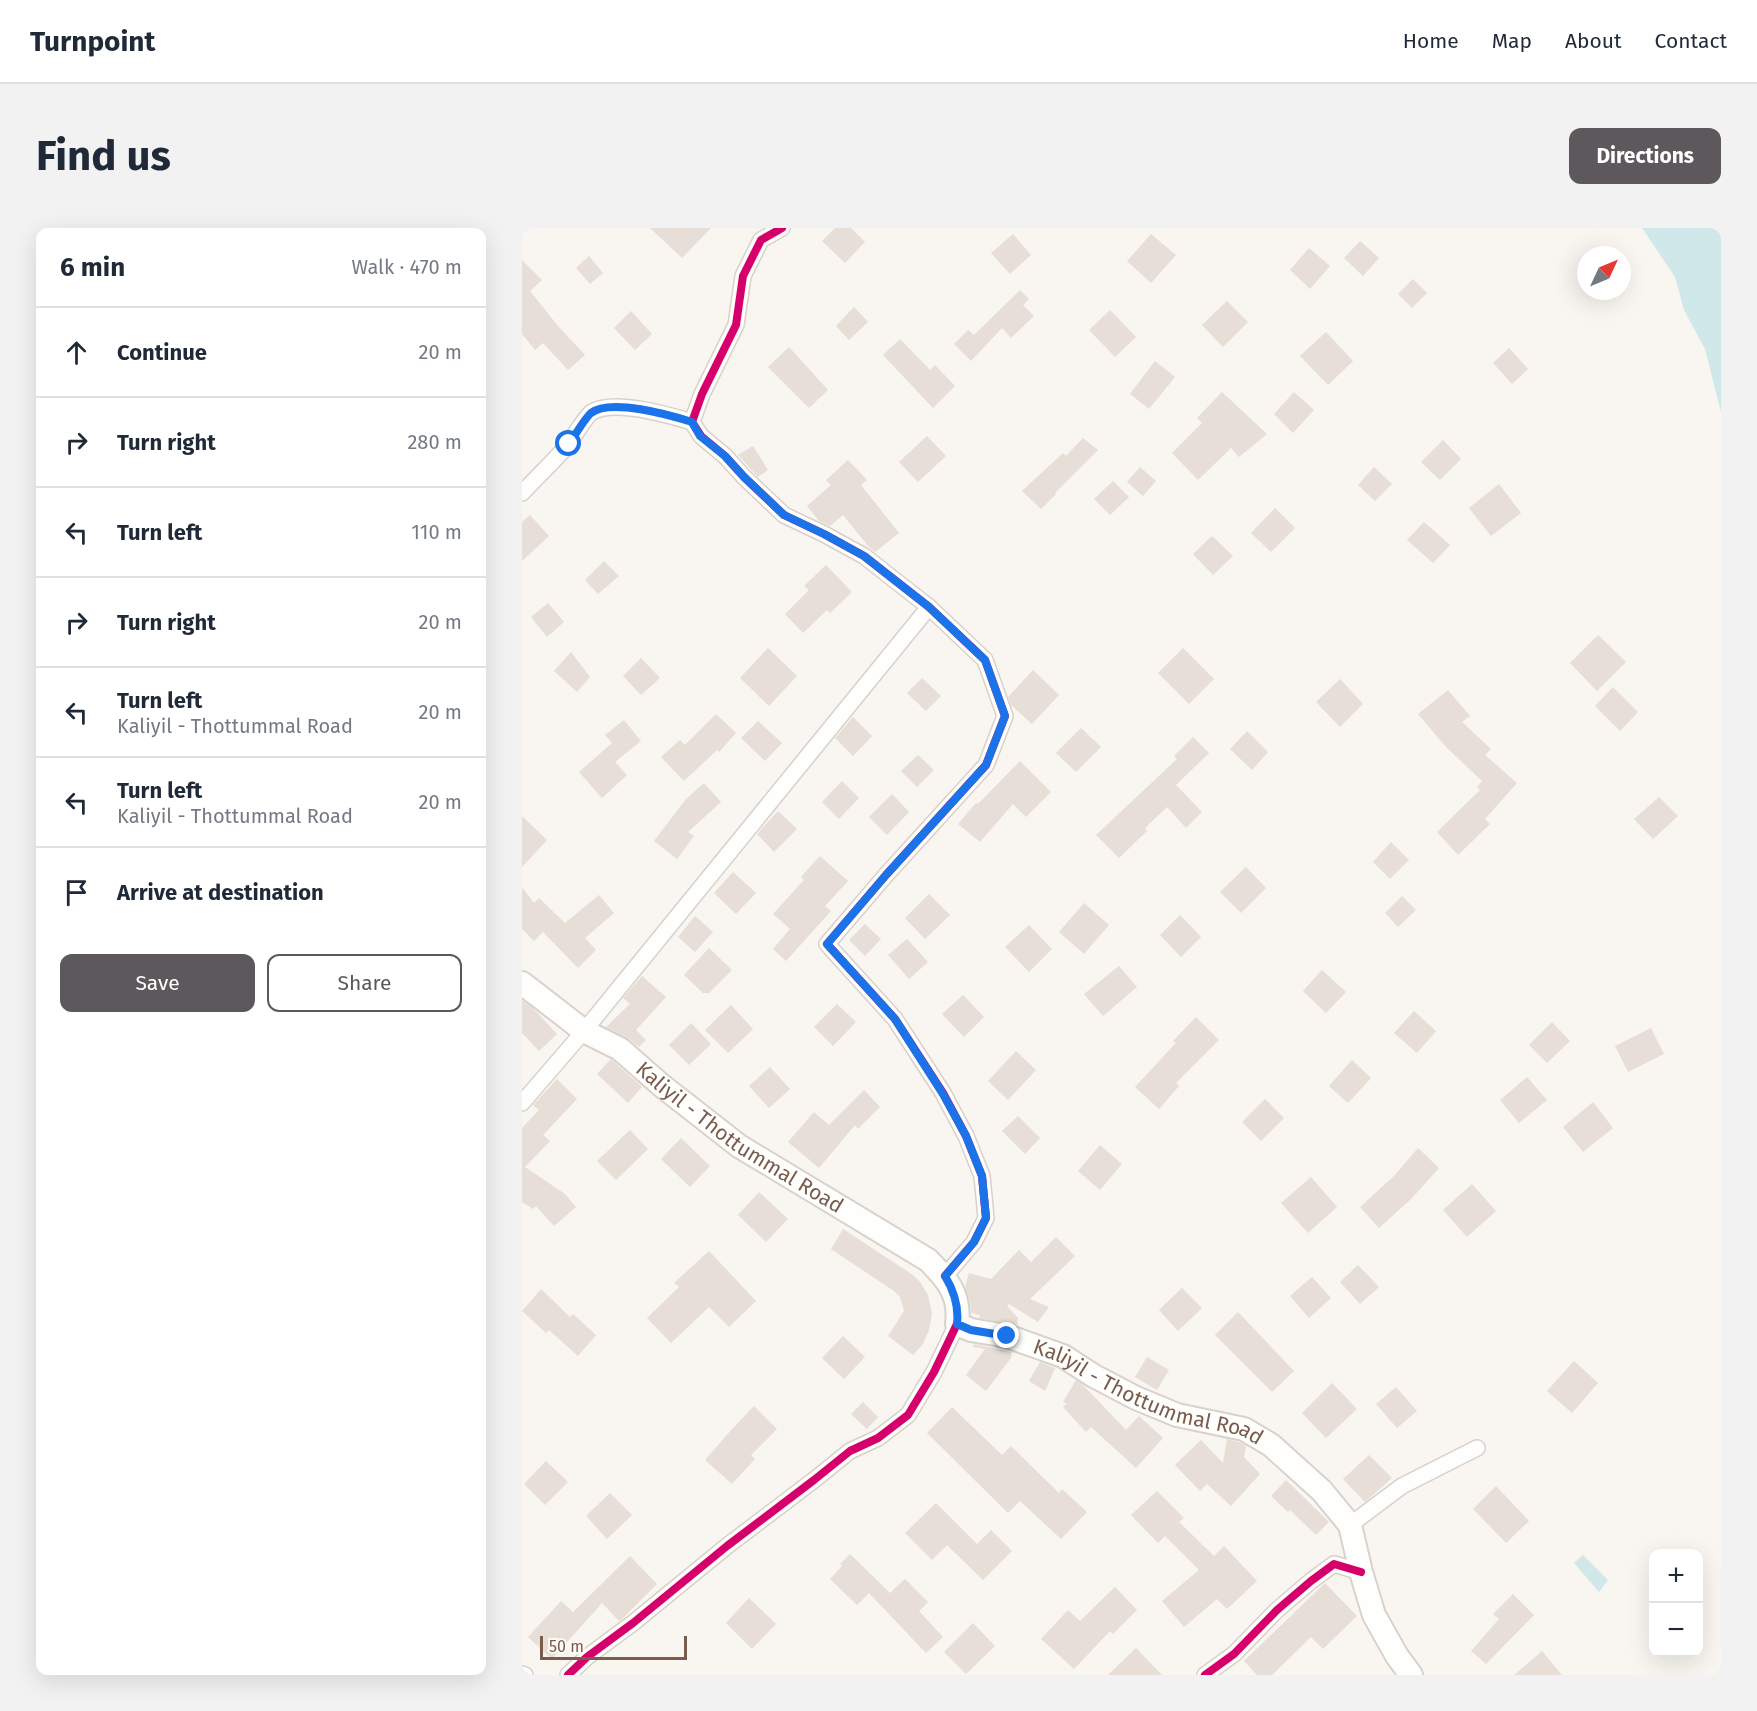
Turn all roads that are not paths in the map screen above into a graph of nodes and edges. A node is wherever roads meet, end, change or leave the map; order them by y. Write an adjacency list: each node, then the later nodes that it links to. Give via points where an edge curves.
1 (782, 228): 2 (street, via 761,240 743,276 735,325)
2 (692, 422): 3 (street, via 630,408 609,407 591,413 569,444); 4 (street, via 700,436 784,515 864,556)
3 (522, 493)
4 (929, 607): 6 (street); 8 (street, via 985,660 1005,716 986,765 827,944 895,1019 943,1094 982,1176 986,1218 974,1242)
5 (522, 983): 6 (main road, Kaliyil - Thottummal Road)
6 (584, 1031): 7 (street); 8 (main road, Kaliyil - Thottummal Road, via 620,1049 739,1146 928,1260)
7 (522, 1103)
8 (945, 1276): 9 (main road, Kaliyil - Thottummal Road, via 957,1305)
9 (957, 1324): 11 (main road, Kaliyil - Thottummal Road, via 1063,1356 1104,1382 1177,1415 1244,1429 1271,1445 1322,1491); 13 (street, via 908,1415 878,1438 850,1451)
10 (1477, 1448): 11 (street, via 1402,1486)
11 (1350, 1525): 12 (main road, Kaliyil - Thottummal Road)
12 (1361, 1572): 14 (street, via 1335,1564 1277,1610 1234,1654); 15 (main road, Kaliyil - Thottummal Road, via 1374,1615)
13 (568, 1675)
14 (1204, 1675)
15 (1411, 1675)

